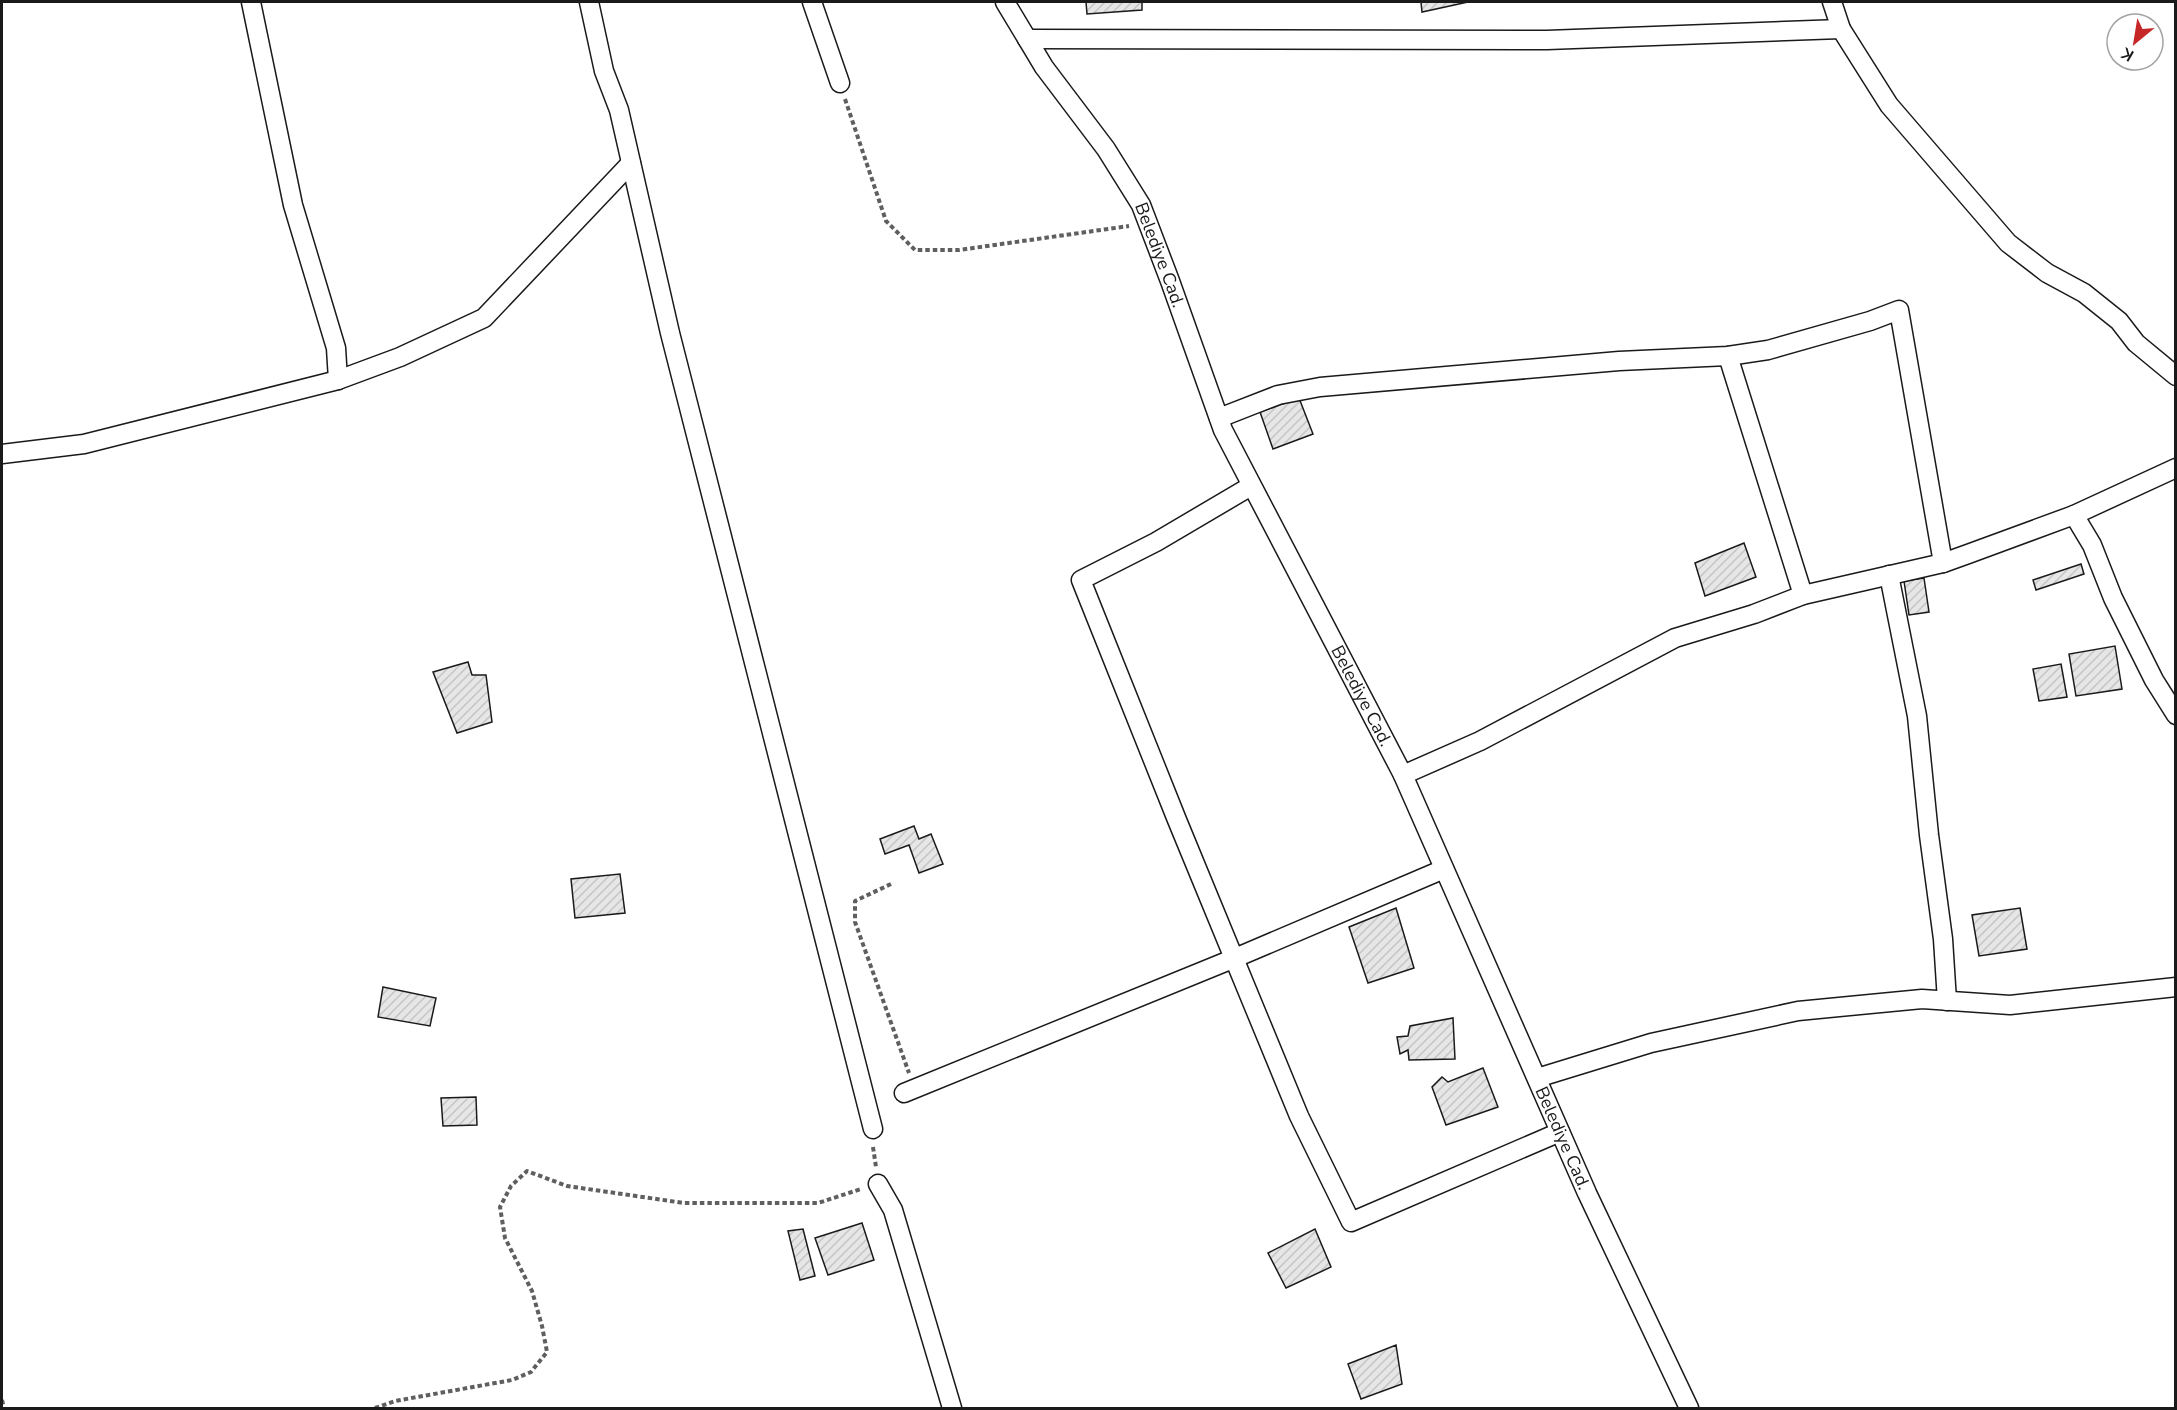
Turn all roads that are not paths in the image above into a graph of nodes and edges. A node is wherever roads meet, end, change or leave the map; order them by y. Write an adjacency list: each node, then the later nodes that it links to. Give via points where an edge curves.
1 (251, 2): 12 (street, via 293,205 336,348)
2 (589, 2): 9 (street)
3 (812, 2): 8 (street)
4 (1005, 2): 7 (street, Belediye Cad.)
5 (1832, 2): 6 (street)
6 (1841, 29): 7 (street, via 1547,40); 11 (street, via 1889,105 2008,243 2047,273 2093,300)
7 (1027, 39): 13 (street, Belediye Cad., via 1106,149 1140,205)
8 (840, 84)
9 (631, 164): 12 (street, via 484,318 400,357); 29 (street, via 673,344)
10 (1728, 356): 13 (street, via 1619,360 1320,387 1278,395); 18 (street, via 1768,350 1899,310); 20 (street)
11 (2175, 376)
12 (338, 380): 14 (street, via 84,444)
13 (1218, 418): 16 (street, Belediye Cad.)
14 (2, 454)
15 (2175, 468): 17 (street)
16 (1251, 486): 22 (street, Belediye Cad.); 24 (street, via 1156,542 1081,580)
17 (2074, 515): 18 (street); 21 (street)
18 (1943, 563): 19 (street)
19 (1889, 575): 20 (street); 26 (street, via 1917,716)
20 (1803, 595): 22 (street, via 1675,638 1480,741)
21 (2175, 715)
22 (1403, 775): 23 (street, Belediye Cad.)
23 (1444, 868): 24 (street); 27 (street, Belediye Cad.)
24 (1235, 958): 28 (street); 30 (street, via 1299,1116 1352,1222)
25 (2175, 987): 26 (street, via 2010,1005)
26 (1947, 1001): 27 (street, via 1922,999 1798,1011 1651,1043)
27 (1537, 1078): 30 (street, Belediye Cad.)
28 (909, 1090)
29 (873, 1129)
30 (1560, 1132): 33 (street, Belediye Cad.)
31 (878, 1184): 32 (street, via 892,1210)
32 (952, 1408)
33 (1689, 1408)

